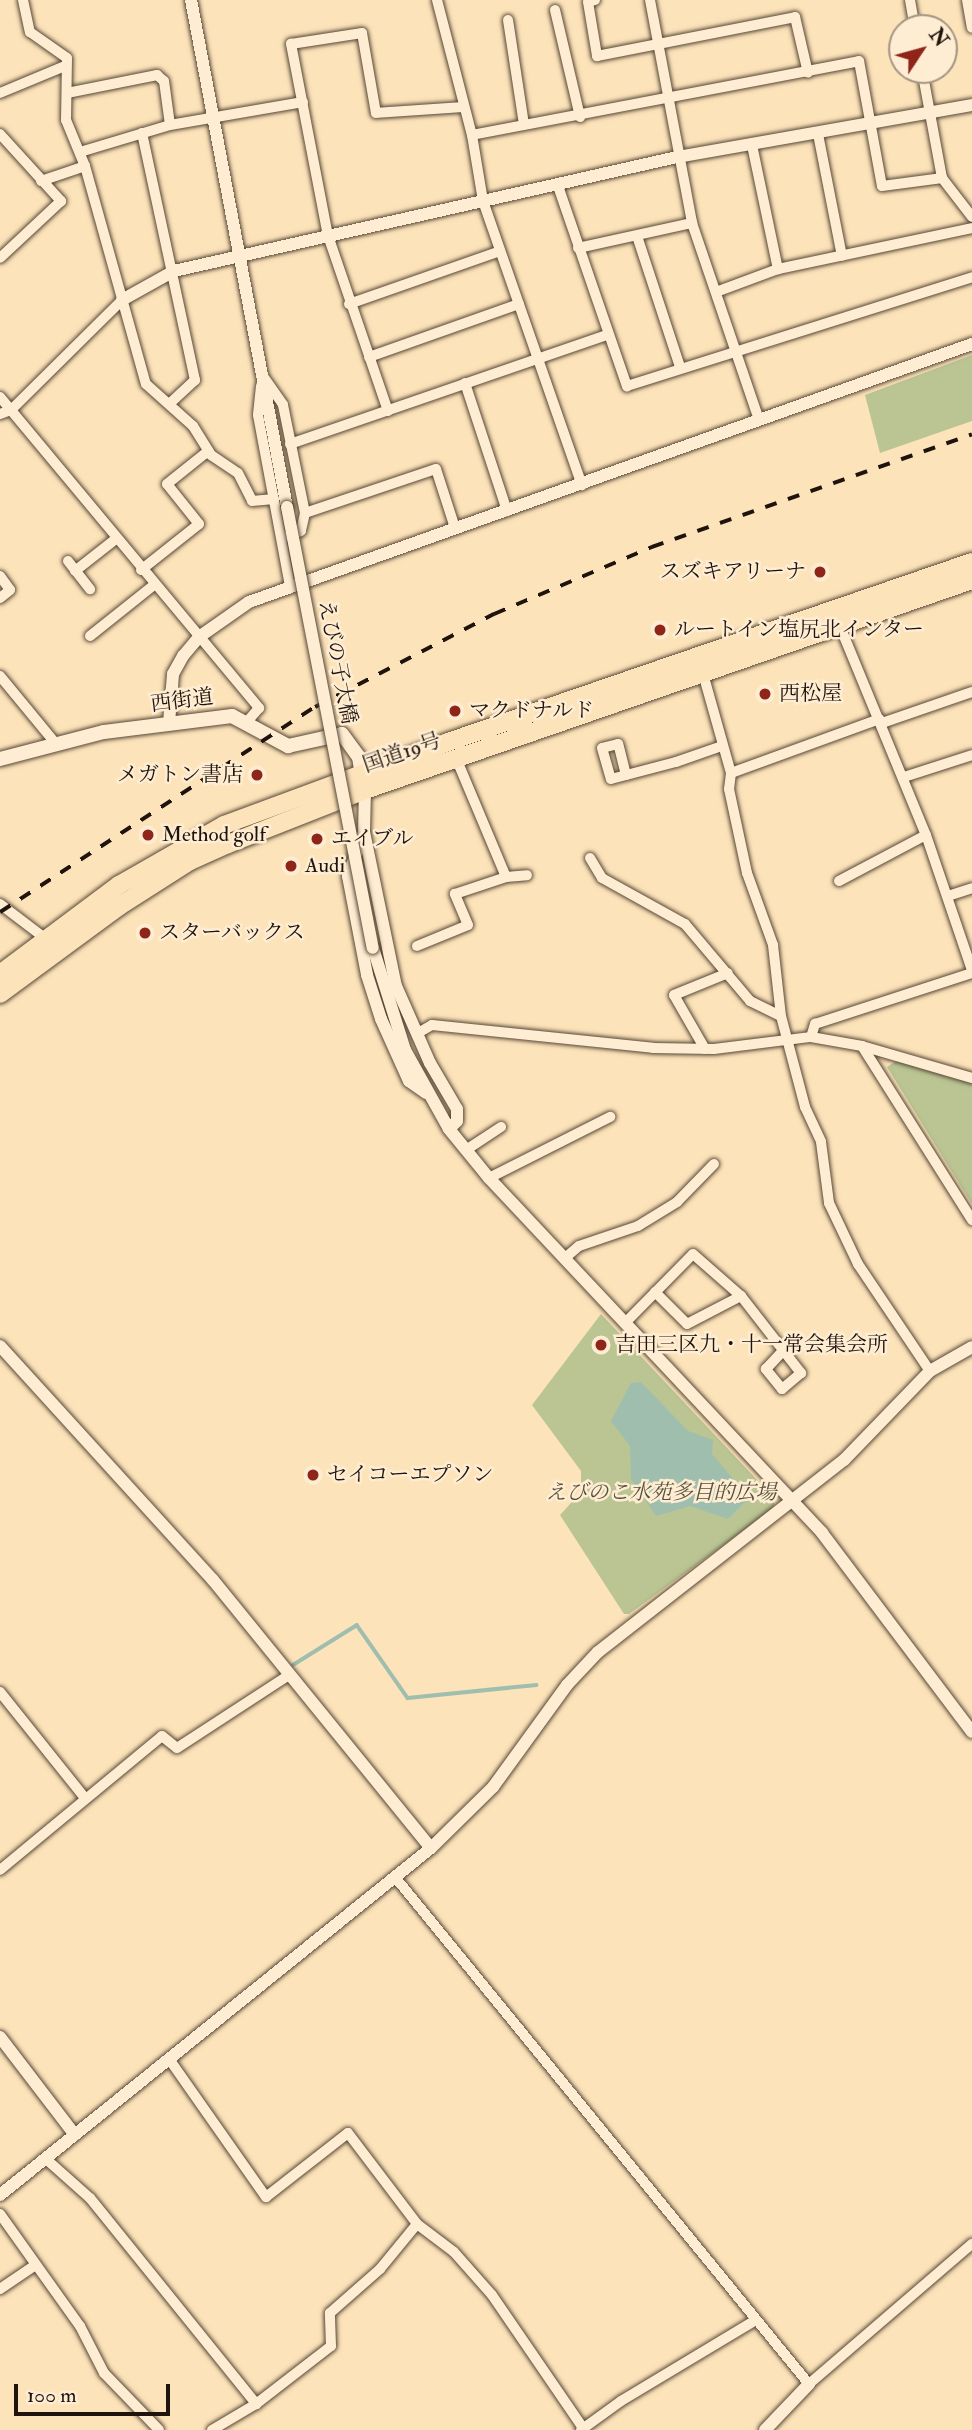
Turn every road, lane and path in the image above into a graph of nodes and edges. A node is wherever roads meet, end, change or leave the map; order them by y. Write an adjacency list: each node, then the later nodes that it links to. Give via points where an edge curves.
1 (23, 0): 11 (street, via 30,33 67,58)
2 (191, 0): 21 (street, えびの子大橋)
3 (437, 0): 19 (street)
4 (595, 0): 10 (street, via 588,2 597,56)
5 (650, 0): 10 (street)
6 (967, 0): 9 (street)
7 (555, 10): 22 (street)
8 (508, 20): 24 (street)
9 (972, 28)
10 (658, 45): 12 (street, via 795,17); 16 (street)
11 (65, 66): 14 (street); 15 (street)
12 (808, 72): 16 (street); 25 (street, via 859,61)
13 (925, 84): 20 (street)
14 (0, 93)
15 (67, 93): 23 (street, via 157,75 164,81); 31 (street, via 66,120)
16 (668, 101): 22 (street); 32 (street)
17 (303, 102): 19 (street, via 291,44 362,33 376,113); 21 (street); 41 (street)
18 (972, 105): 20 (street)
19 (462, 107): 29 (street)
20 (931, 111): 25 (street); 34 (street)
21 (214, 117): 23 (street); 45 (street, えびの子大橋)
22 (580, 117): 24 (street)
23 (170, 125): 26 (street)
24 (524, 125): 29 (street)
25 (869, 126): 28 (street); 34 (street, via 882,186)
26 (142, 133): 31 (street); 49 (street)
27 (0, 134): 35 (street)
28 (818, 134): 30 (street); 46 (street)
29 (472, 135): 37 (street)
30 (752, 145): 32 (street); 48 (street)
31 (79, 152): 33 (street)
32 (677, 158): 36 (street); 39 (street)
33 (85, 166): 35 (street); 52 (street)
34 (942, 178): 38 (street)
35 (41, 181): 47 (street, via 61,201)
36 (558, 186): 37 (street); 43 (street)
37 (483, 201): 41 (street); 44 (street)
38 (972, 217)
39 (692, 223): 42 (street); 51 (street)
40 (972, 228): 46 (street)
41 (328, 236): 45 (street); 53 (street)
42 (637, 236): 43 (street); 60 (street)
43 (578, 247): 55 (street)
44 (500, 251): 53 (street); 54 (street)
45 (241, 256): 49 (street); 61 (street, えびの子大橋)
46 (842, 256): 48 (street)
47 (0, 258)
48 (778, 269): 51 (street)
49 (174, 271): 52 (street); 64 (street, via 195,380)
50 (972, 277): 57 (street)
51 (716, 292): 57 (street)
52 (122, 300): 64 (street, via 146,384 155,397); 65 (street)
53 (349, 304): 58 (street)
54 (519, 304): 58 (street); 59 (street)
55 (607, 335): 59 (street); 60 (street, via 627,386)
56 (972, 344): 68 (street)
57 (734, 350): 60 (street); 68 (street)
58 (369, 357): 66 (street)
59 (538, 357): 62 (street); 71 (street)
60 (680, 367)
61 (263, 376): 69 (street, via 283,405); 72 (street, via 258,415); 128 (street, えびの子大橋, bridge, via 373,948 390,1011)
62 (465, 383): 66 (street); 73 (street)
63 (0, 397): 65 (street)
64 (170, 402): 70 (street)
65 (11, 410): 67 (street); 76 (street)
66 (388, 411): 69 (street)
67 (0, 414)
68 (759, 421): 71 (street)
69 (290, 444): 74 (street)
70 (208, 451): 72 (street, via 237,474 252,501); 80 (street, via 167,484 199,524)
71 (582, 485): 73 (street)
72 (274, 499): 77 (street)
73 (507, 511): 75 (street)
74 (305, 513): 75 (street, via 436,469); 77 (street, via 301,531)
75 (455, 528): 85 (street)
76 (117, 538): 80 (street); 81 (street)
77 (281, 539): 85 (street)
78 (68, 561): 81 (street)
79 (972, 562): 88 (highway, 国道19号)
80 (141, 570): 84 (street)
81 (75, 571): 86 (street)
82 (0, 576): 87 (street, via 10,590)
83 (972, 580): 88 (highway, 国道19号)
84 (154, 585): 89 (street); 90 (street)
85 (290, 586): 90 (street, via 236,609)
86 (90, 589)
87 (0, 598)
88 (837, 618): 91 (highway, 国道19号); 94 (street)
89 (90, 636)
90 (199, 637): 95 (street, via 258,708); 96 (street, via 173,674)
91 (700, 664): 98 (street); 100 (highway, 国道19号); 105 (highway, 国道19号)
92 (0, 676): 97 (street)
93 (972, 692): 94 (street)
94 (881, 721): 102 (street); 104 (street)
95 (247, 722): 96 (main road, 西街道, via 232,716); 105 (main road, 西街道, via 297,747 324,735 342,734 353,745)
96 (169, 723): 97 (main road, 西街道)
97 (57, 744): 101 (main road, 西街道)
98 (722, 746): 102 (street); 103 (street)
99 (972, 755): 104 (street)
100 (456, 758): 105 (highway, 国道19号); 110 (street)
101 (0, 759)
102 (731, 773): 121 (street, via 729,789 747,873 774,945)
103 (626, 775)
104 (904, 777): 107 (street)
105 (363, 782): 106 (street); 115 (highway, 国道19号, via 224,825 185,845); 120 (highway, 国道19号, via 190,861 118,907)
106 (364, 832): 122 (street, via 396,986); 128 (street, via 348,876 367,975 380,1019 409,1081)
107 (926, 835): 111 (street); 113 (street)
108 (590, 858): 118 (street, via 602,878 685,924)
109 (527, 875): 110 (street)
110 (506, 877): 116 (street, via 455,894 468,925)
111 (839, 881)
112 (972, 888): 113 (street)
113 (948, 896): 117 (street)
114 (0, 904): 115 (street)
115 (46, 939): 119 (highway, 国道19号)
116 (417, 946)
117 (972, 967): 123 (street, via 814,1024)
118 (728, 973): 121 (street, via 750,1000); 126 (street, via 674,995)
119 (0, 974)
120 (0, 995)
121 (781, 1016): 124 (street)
122 (418, 1033): 126 (street, via 432,1025); 131 (street, via 457,1109 457,1121)
123 (811, 1037): 124 (street); 125 (street)
124 (788, 1043): 126 (street); 143 (street, via 805,1107 821,1143 829,1203 858,1264)
125 (862, 1046): 127 (street); 135 (street)
126 (705, 1049)
127 (972, 1078)
128 (429, 1096): 131 (street)
129 (610, 1116): 134 (street)
130 (501, 1127): 132 (street)
131 (449, 1129): 132 (street)
132 (466, 1150): 134 (street)
133 (714, 1164): 136 (street, via 677,1202 638,1226 579,1246)
134 (489, 1178): 136 (street)
135 (972, 1220)
136 (565, 1258): 139 (street)
137 (655, 1292): 138 (street, via 687,1324); 138 (street, via 693,1254); 139 (street)
138 (741, 1296): 142 (street)
139 (626, 1322): 144 (street)
140 (0, 1346): 145 (street, via 174,1535)
141 (972, 1347): 143 (street)
142 (783, 1351)
143 (930, 1371): 144 (street, via 879,1427)
144 (792, 1501): 147 (street, via 822,1533); 149 (street, via 598,1652 567,1685 493,1787)
145 (289, 1675): 148 (street, via 177,1748 162,1736); 149 (street)
146 (0, 1692): 148 (street)
147 (972, 1731)
148 (85, 1798): 150 (street)
149 (431, 1848): 151 (street)
150 (0, 1870)
151 (395, 1877): 153 (street); 162 (street)
152 (0, 2037): 154 (street)
153 (169, 2059): 154 (street); 158 (street, via 266,2197 348,2133)
154 (75, 2135): 155 (street)
155 (46, 2159): 156 (street); 164 (street, via 90,2198)
156 (0, 2195)
157 (0, 2214): 160 (street)
158 (417, 2224): 164 (street, via 380,2269 330,2313 331,2346); 165 (street, via 454,2252 492,2295)
159 (972, 2244): 163 (street)
160 (34, 2266): 161 (street); 166 (street, via 80,2326 104,2373)
161 (0, 2288)
162 (756, 2320): 163 (street); 165 (street)
163 (809, 2384): 168 (street)
164 (256, 2404): 167 (street)
165 (582, 2429)
166 (159, 2430)
167 (212, 2430)
168 (765, 2430)

